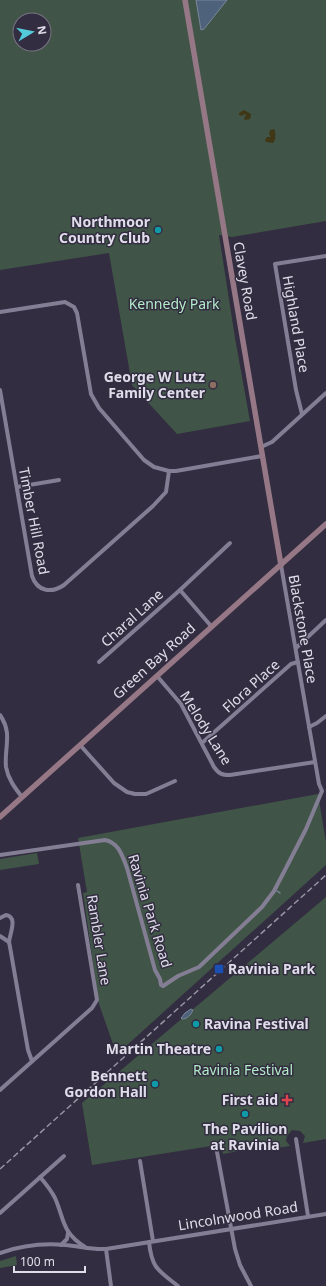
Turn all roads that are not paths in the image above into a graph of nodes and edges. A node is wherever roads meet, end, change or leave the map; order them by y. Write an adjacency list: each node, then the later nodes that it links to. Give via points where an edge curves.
1 (185, 0): 7 (main road, Clavey Road)
2 (326, 256): 6 (street, Highland Place, via 275,264)
3 (0, 312): 9 (street, via 65,302 74,307 94,400 144,460 154,467)
4 (0, 390): 11 (street, Timber Hill Road)
5 (326, 394): 6 (street)
6 (302, 414): 7 (street, via 272,442)
7 (261, 447): 8 (main road, Clavey Road)
8 (262, 456): 9 (street); 14 (main road, Clavey Road)
9 (169, 471): 11 (street, Timber Hill Road, via 163,496 64,585 54,591 46,591 36,585 32,576)
10 (59, 480): 11 (street)
11 (17, 487)
12 (326, 524): 14 (main road, Green Bay Road)
13 (230, 543): 15 (street, Charal Lane)
14 (281, 565): 17 (main road, Green Bay Road); 18 (street, Blackstone Place)
15 (180, 590): 17 (street, Charal Lane); 19 (street, Charal Lane)
16 (326, 620): 18 (street)
17 (211, 626): 21 (main road, Green Bay Road)
18 (296, 648): 20 (street, Blackstone Place)
19 (99, 662)
20 (298, 662): 24 (street, Blackstone Place); 25 (street, Flora Place, via 292,664)
21 (157, 676): 25 (street, Melody Lane, via 181,704); 26 (main road, Green Bay Road)
22 (0, 715): 30 (street, via 8,736 8,775)
23 (326, 716): 24 (street)
24 (309, 727): 27 (street, Blackstone Place)
25 (202, 743): 27 (street, Melody Lane, via 214,767 224,775)
26 (80, 745): 28 (street, via 114,783 127,792 146,794); 30 (main road, Green Bay Road)
27 (315, 762): 29 (street, Blackstone Place, via 319,784)
28 (175, 781)
29 (324, 791): 32 (street, Ravinia Park Road, via 274,891 262,907 199,967 163,986 155,970 127,868 116,844 105,840)
30 (22, 797): 31 (main road, Green Bay Road)
31 (0, 817)
32 (0, 856)
33 (78, 884): 37 (street, Rambler Lane, via 97,1000 92,1008)
34 (0, 918): 36 (street, via 6,915 12,919)
35 (0, 936): 36 (street)
36 (9, 942): 37 (street)
37 (32, 1061): 38 (street)
38 (0, 1090)
39 (296, 1139): 46 (street)
40 (217, 1152): 47 (street)
41 (64, 1156): 43 (street)
42 (140, 1162): 49 (street)
43 (40, 1177): 44 (street); 48 (street, via 51,1190)
44 (0, 1213)
45 (326, 1214): 46 (street, Lincolnwood Road)
46 (308, 1216): 47 (street, Lincolnwood Road)
47 (231, 1228): 49 (street, Lincolnwood Road); 56 (street, via 240,1265)
48 (68, 1233): 50 (street); 51 (street)
49 (151, 1242): 52 (street, Lincolnwood Road); 55 (street, via 150,1252 154,1264)
50 (61, 1245): 51 (street, Lincolnwood Road); 53 (street, Lincolnwood Road, via 21,1248)
51 (87, 1248): 52 (street, Lincolnwood Road)
52 (106, 1249): 54 (street)
53 (0, 1253)
54 (111, 1286)
55 (178, 1286)
56 (251, 1286)

